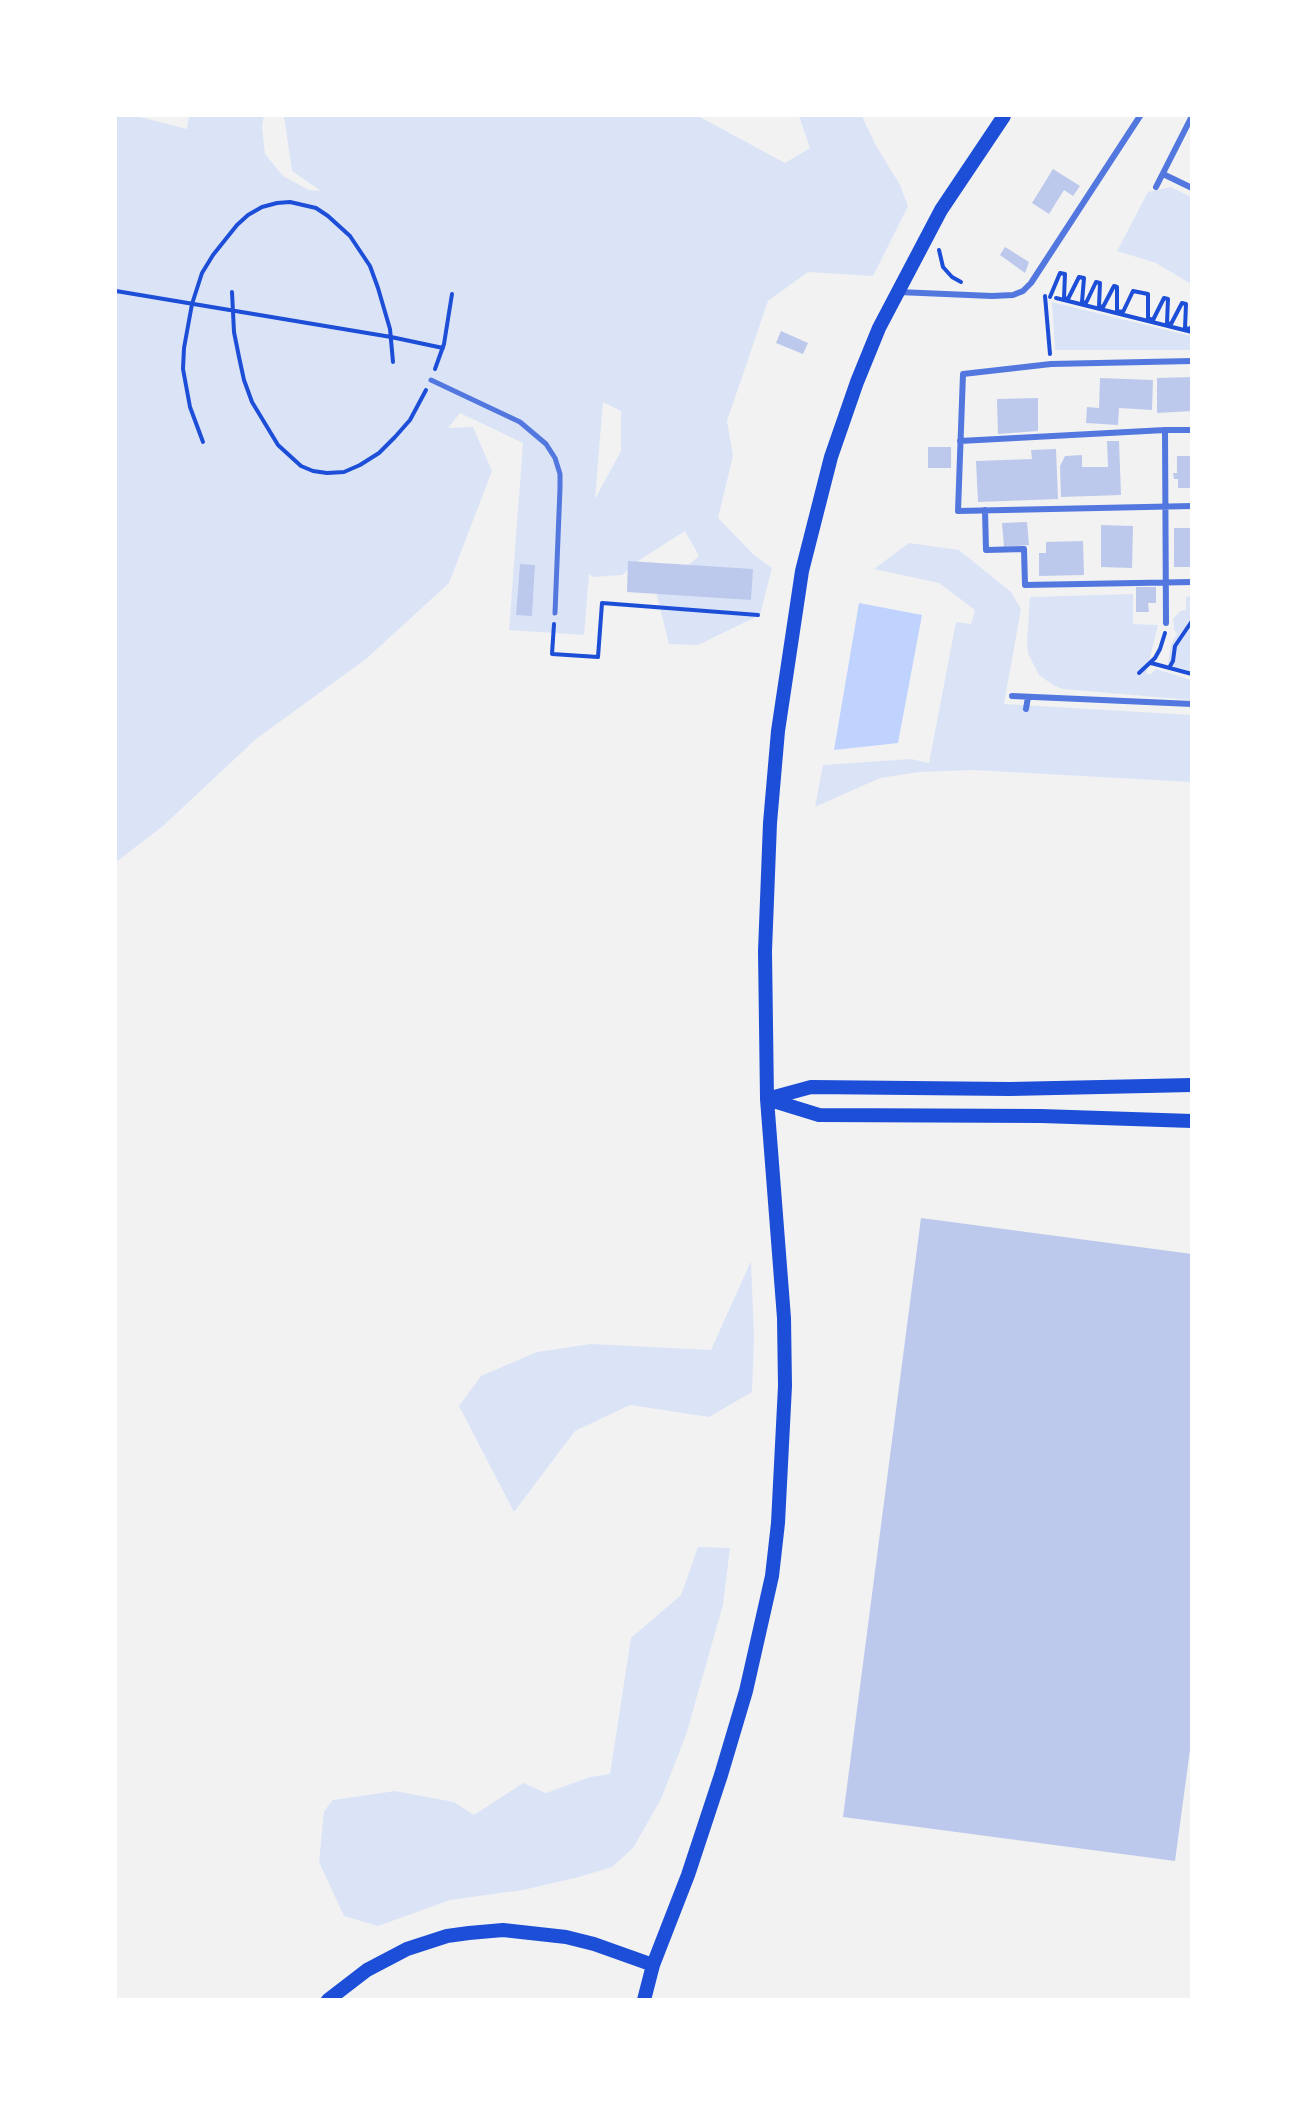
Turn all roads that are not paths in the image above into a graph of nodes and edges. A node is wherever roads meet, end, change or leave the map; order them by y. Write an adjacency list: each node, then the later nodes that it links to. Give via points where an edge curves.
1 (1004, 116): 7 (main road, via 941,210)
2 (1140, 116): 7 (street, via 1023,291 999,296)
3 (1191, 116): 4 (street)
4 (1163, 174): 5 (street); 6 (street)
5 (1156, 188)
6 (1191, 188)
7 (897, 292): 25 (main road, via 857,382 831,457 796,608 778,731 770,823 765,951)
8 (1191, 362): 12 (street, via 1051,364 963,374)
9 (431, 380): 18 (street, via 520,422 546,444 555,459 560,488)
10 (1165, 430): 11 (street); 12 (street); 13 (street)
11 (1191, 430)
12 (960, 441): 15 (street, via 958,511)
13 (1165, 506): 14 (street); 15 (street); 16 (street)
14 (1191, 506)
15 (985, 510): 16 (street, via 986,550 1024,549 1025,585)
16 (1165, 582): 17 (street); 19 (street)
17 (1191, 582)
18 (555, 613)
19 (1166, 623)
20 (1012, 696): 21 (street)
21 (1028, 697): 22 (street); 23 (street)
22 (1191, 704)
23 (1026, 709)
24 (1191, 1085): 25 (main road, via 1010,1089 811,1087)
25 (767, 1099): 26 (main road, via 819,1115); 27 (main road, via 784,1318 785,1386 772,1576 747,1691 688,1875)
26 (1191, 1121)
27 (653, 1965): 28 (main road, via 566,1937 503,1930 447,1936 407,1949 368,1970); 29 (main road)
28 (328, 2000)
29 (644, 2000)

